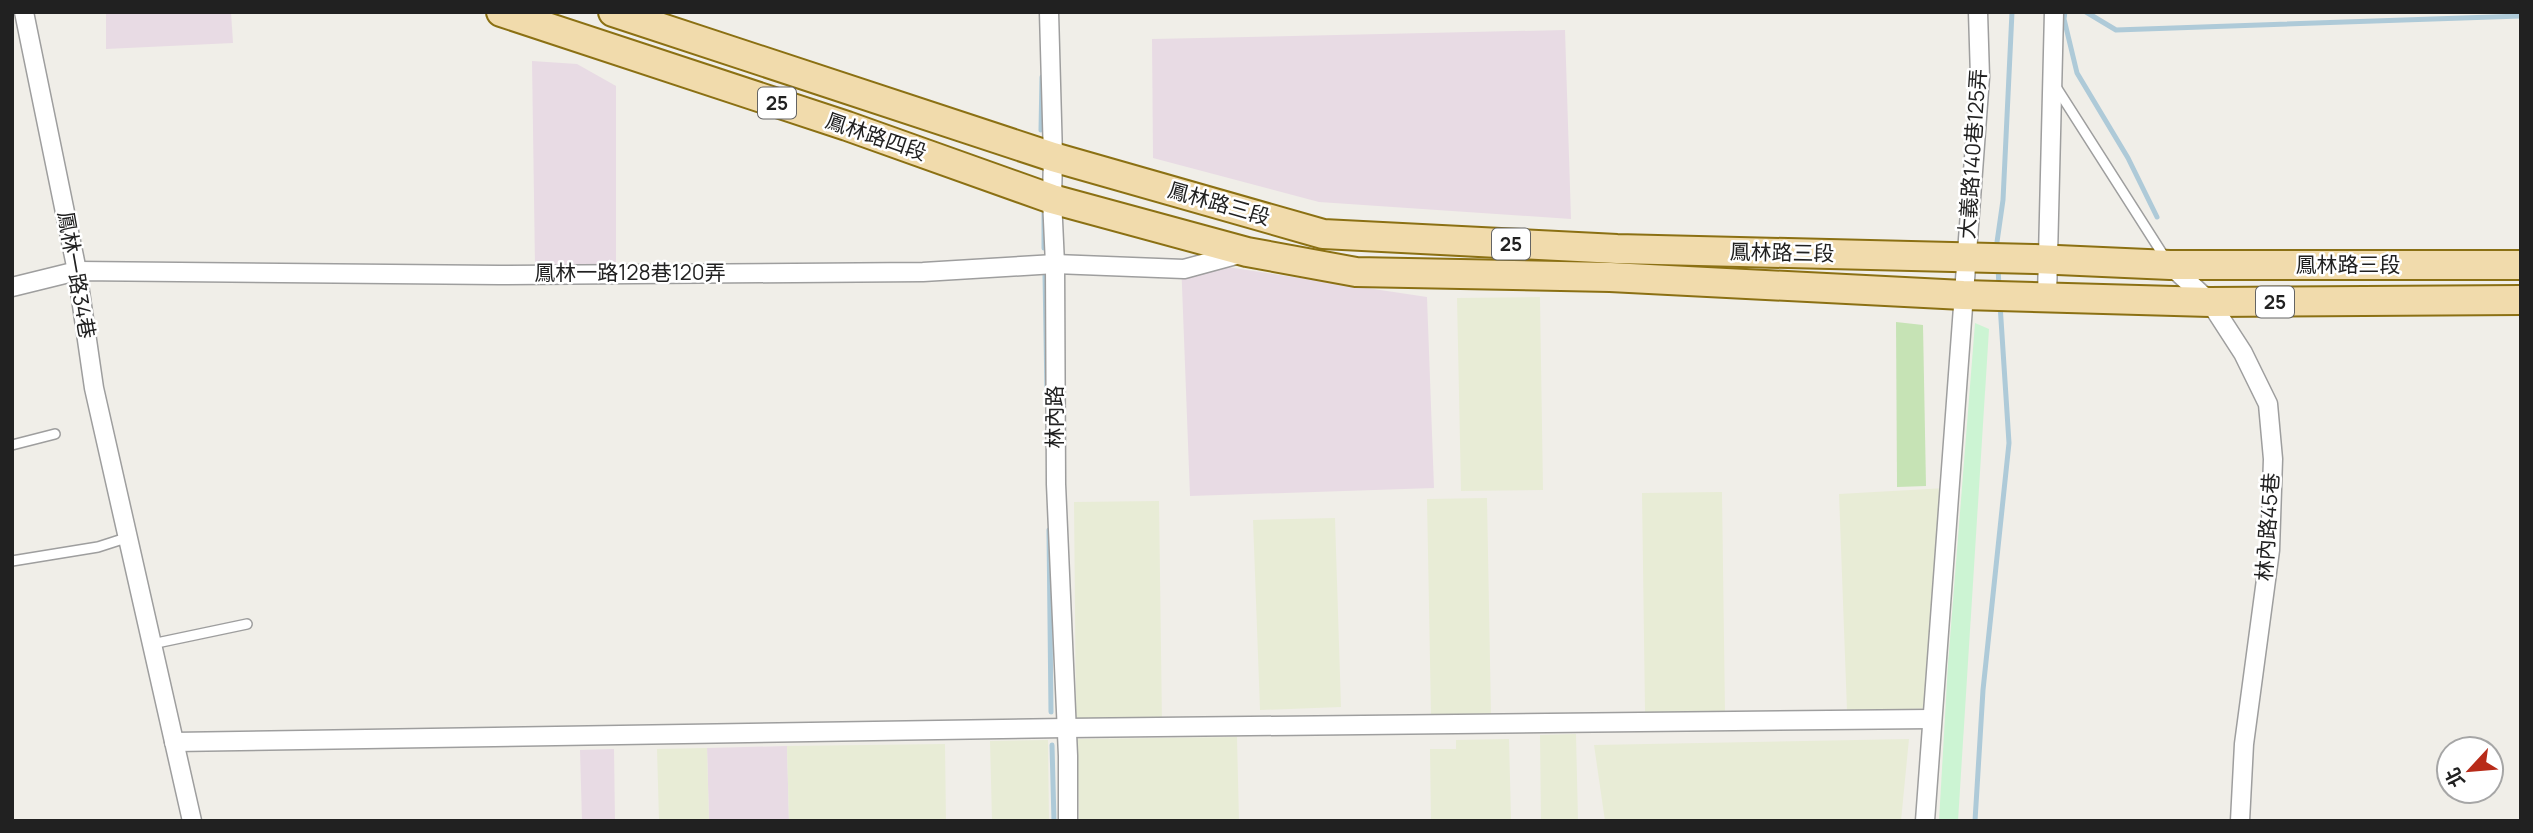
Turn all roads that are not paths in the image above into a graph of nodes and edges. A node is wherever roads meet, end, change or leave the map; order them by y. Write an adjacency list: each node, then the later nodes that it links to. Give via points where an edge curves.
1 (24, 12): 16 (street, 鳳林一路34巷)
2 (501, 12): 9 (main road, 鳳林路四段 / 25)
3 (613, 12): 8 (main road, 鳳林路四段 / 25)
4 (1049, 12): 8 (street, 林內路)
5 (1978, 12): 11 (street, 大義路140巷125弄)
6 (2054, 12): 7 (street)
7 (2051, 80): 12 (street); 14 (lane)
8 (1053, 157): 9 (street, 林內路); 11 (main road, 鳳林路三段 / 25, via 1323,234 1617,250)
9 (1052, 199): 10 (main road, 鳳林路三段 / 25); 13 (street, 林內路)
10 (1247, 252): 13 (street, 鳳林一路128巷120弄, via 1184,269); 18 (main road, 鳳林路三段 / 25, via 1356,272 1610,277)
11 (1973, 258): 12 (main road, 鳳林路三段 / 25); 18 (street, 大義路140巷125弄)
12 (2041, 260): 14 (main road, 鳳林路三段 / 25); 19 (street)
13 (1055, 264): 16 (street, 鳳林一路128巷120弄, via 923,272 499,275); 29 (street, 林內路, via 1056,484)
14 (2170, 265): 15 (main road, 鳳林路三段 / 25); 21 (street, 林內路45巷)
15 (2521, 265)
16 (77, 271): 17 (street, 鳳林一路128巷120弄); 24 (street, 鳳林一路34巷, via 94,388)
17 (12, 287)
18 (1968, 295): 19 (main road, 鳳林路三段 / 25); 28 (street, 大義路140巷125弄)
19 (2038, 296): 21 (main road, 鳳林路三段 / 25)
20 (2521, 300): 21 (main road, 鳳林路三段 / 25)
21 (2210, 302): 34 (street, 林內路45巷, via 2268,404 2273,458 2270,550 2244,744)
22 (55, 434): 23 (lane)
23 (12, 445)
24 (129, 537): 25 (lane); 27 (street, 鳳林一路34巷)
25 (12, 561)
26 (247, 624): 27 (lane)
27 (152, 644): 30 (street, 鳳林一路34巷)
28 (1931, 719): 29 (street); 33 (street, 大義路140巷125弄)
29 (1066, 728): 30 (street); 32 (street, 林內路)
30 (174, 742): 31 (street, 鳳林一路34巷)
31 (192, 821)
32 (1068, 821)
33 (1924, 821)
34 (2240, 821)

